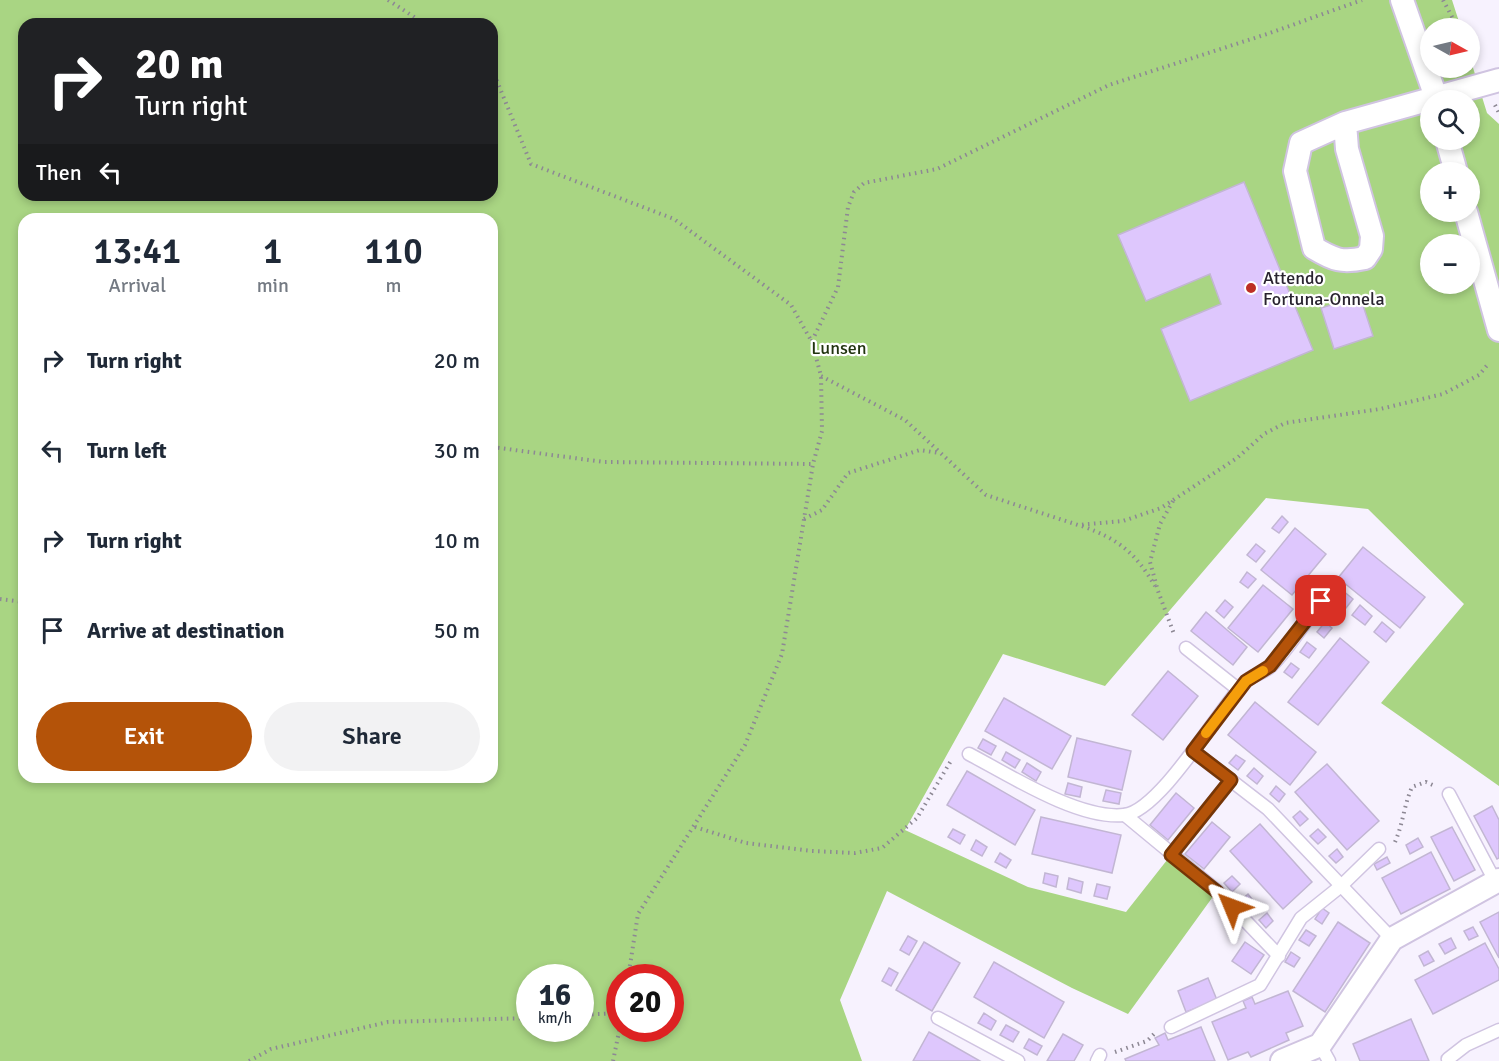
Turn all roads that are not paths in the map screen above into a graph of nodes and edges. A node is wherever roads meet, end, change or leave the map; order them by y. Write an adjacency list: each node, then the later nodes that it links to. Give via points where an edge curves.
1 (1402, 0): 3 (street)
2 (1499, 80): 4 (street)
3 (1434, 90)
4 (1466, 90)
5 (1420, 103): 6 (street)
6 (1345, 123): 6 (street, via 1347,149 1372,236 1365,258 1352,261 1335,260 1314,249 1294,171 1301,143)
7 (1469, 222): 8 (street)
8 (1499, 330)
9 (1321, 601): 11 (lane, via 1270,666)
10 (1186, 648): 11 (lane)
11 (1239, 690): 12 (lane)
12 (1193, 751): 14 (lane); 16 (lane, via 1147,805)
13 (969, 754): 16 (lane, via 1050,797 1097,813)
14 (1231, 780): 18 (lane); 20 (lane, via 1268,809)
15 (1449, 794): 19 (lane)
16 (1125, 815): 18 (lane)
17 (1379, 849): 20 (lane)
18 (1171, 855): 22 (lane, via 1216,891)
19 (1498, 884): 21 (street)
20 (1341, 886): 21 (lane); 22 (lane, via 1301,918)
21 (1392, 939): 26 (street)
22 (1279, 956): 24 (lane, via 1260,985)
23 (938, 1018): 27 (lane)
24 (1171, 1028)
25 (1499, 1030): 29 (lane, via 1466,1045)
26 (1325, 1053): 28 (street)
27 (1018, 1061)
28 (1282, 1061)
29 (1449, 1061)

